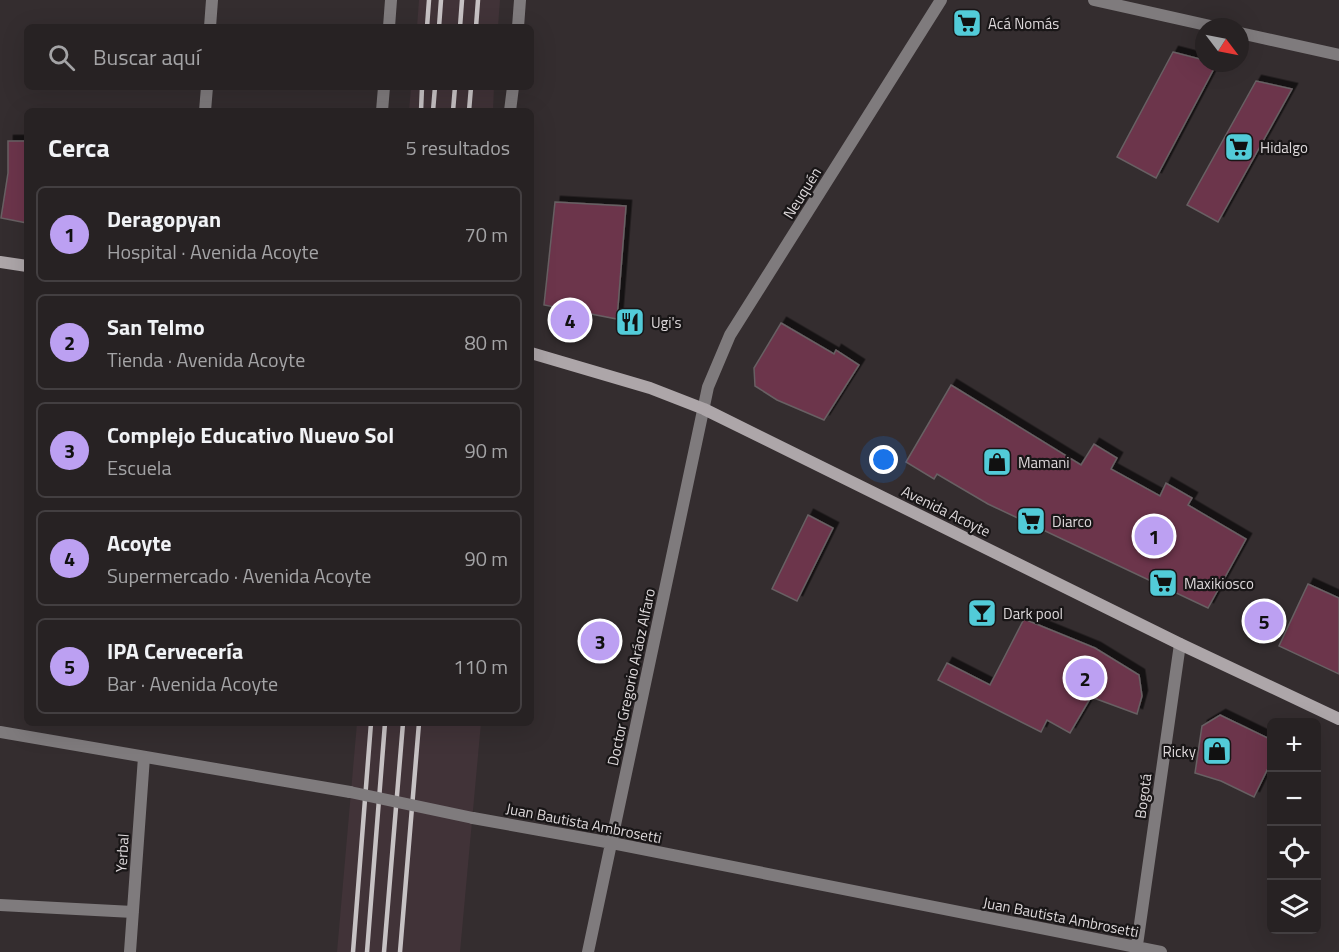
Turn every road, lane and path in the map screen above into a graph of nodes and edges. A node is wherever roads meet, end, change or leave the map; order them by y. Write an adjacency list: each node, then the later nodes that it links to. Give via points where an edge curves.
1 (212, 0): 7 (street)
2 (391, 0): 8 (street)
3 (520, 0): 9 (street)
4 (941, 0): 21 (street, Neuquén, via 730,335 708,387)
5 (1094, 0): 6 (street)
6 (1195, 23)
7 (210, 24)
8 (389, 24)
9 (518, 24)
10 (1249, 35): 11 (street)
11 (1339, 55)
12 (207, 90): 15 (street)
13 (384, 90): 16 (street)
14 (513, 90): 17 (street)
15 (205, 108)
16 (382, 108)
17 (510, 108)
18 (0, 262): 19 (main road)
19 (24, 266)
20 (534, 354): 21 (main road, Avenida Acoyte, via 650,388)
21 (704, 409): 22 (main road, Avenida Acoyte); 26 (street, Doctor Gregorio Aráoz Alfaro)
22 (1180, 644): 23 (main road, Avenida Acoyte); 29 (street, Bogotá)
23 (1339, 719)
24 (0, 732): 25 (street, Juan Bautista Ambrosetti)
25 (144, 757): 26 (street, Juan Bautista Ambrosetti, bridge); 28 (street, Yerbal)
26 (612, 843): 29 (street, Juan Bautista Ambrosetti); 31 (street, Doctor Gregorio Aráoz Alfaro)
27 (0, 905): 28 (street)
28 (133, 912): 30 (street, Yerbal)
29 (1136, 950): 32 (street, Juan Bautista Ambrosetti)
30 (130, 952)
31 (588, 952)
32 (1161, 952)

